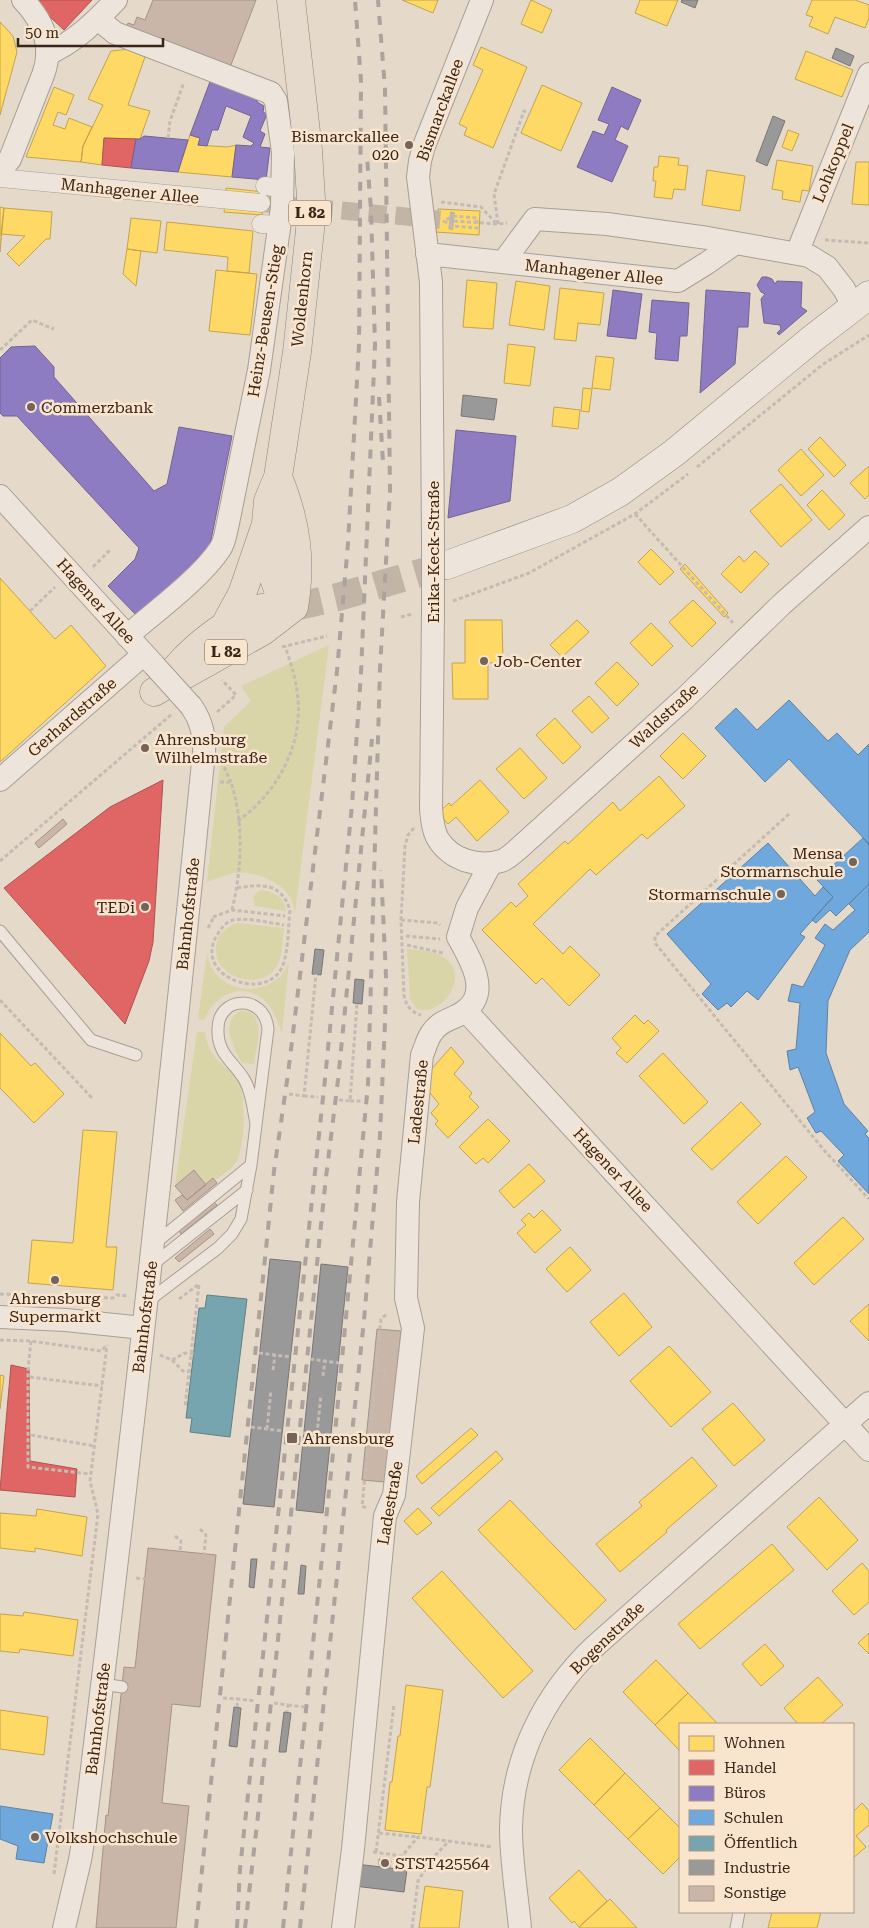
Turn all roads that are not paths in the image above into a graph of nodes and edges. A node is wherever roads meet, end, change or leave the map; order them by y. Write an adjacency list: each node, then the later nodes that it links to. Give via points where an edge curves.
1 (23, 0): 6 (street, via 41,24)
2 (116, 0): 5 (street)
3 (291, 0): 16 (main road, Woldenhorn / L 82, via 311,199 297,352)
4 (482, 0): 13 (street, Bismarckallee, via 420,161 419,199)
5 (98, 19): 6 (street, via 74,39); 23 (street, Heinz-Beusen-Stieg, via 115,33 270,93 276,101 283,152 274,187 259,370 222,547 198,573)
6 (48, 54): 8 (street, via 45,70 10,159)
7 (869, 74): 12 (street, Lohkoppel)
8 (0, 171)
9 (0, 178): 10 (street, Manhagener Allee)
10 (261, 203)
11 (734, 244): 12 (street); 14 (street, Manhagener Allee, via 678,281); 14 (street, Manhagener Allee, via 607,224 535,219)
12 (797, 253): 15 (street, via 814,258 827,267 844,289)
13 (427, 254): 14 (street, Manhagener Allee); 27 (street, Erika-Keck-Straße, bridge, via 432,282 433,538 424,612 431,809 433,826 444,846 464,860)
14 (504, 262)
15 (864, 302): 20 (main road, via 812,339 674,453 620,492 572,519)
16 (278, 477): 18 (main road, Woldenhorn / L 82, via 268,501); 21 (main road, via 293,522 298,570)
17 (0, 496): 23 (street, Hagener Allee)
18 (266, 523): 21 (main road, Woldenhorn / L 82, via 274,578 282,595); 22 (main road, Woldenhorn / L 82, via 242,594)
19 (869, 527): 27 (street, Waldstraße, via 517,850 503,860)
20 (447, 565)
21 (294, 607): 22 (main road, Woldenhorn / L 82, via 265,607); 22 (main road, Woldenhorn / L 82, via 263,631 154,692 183,659)
22 (224, 627)
23 (127, 636): 24 (street, Hagener Allee)
24 (149, 660): 25 (street, Hagener Allee, bridge); 26 (street, Gerhardstraße)
25 (182, 710): 34 (street, Bahnhofstraße, via 201,724 204,738)
26 (0, 780)
27 (491, 863): 29 (street, via 467,908 453,946 472,963 477,982 475,999)
28 (0, 931): 30 (lane, via 91,1040)
29 (466, 1011): 40 (street, Hagener Allee); 44 (street, Ladestraße, via 438,1026 422,1055 408,1202 406,1298 413,1328 394,1494 385,1516)
30 (136, 1055)
31 (256, 1124): 31 (lane, via 267,1020 262,1011 253,1006 234,1004 219,1020 218,1037 225,1056 250,1090); 32 (lane)
32 (251, 1165): 33 (lane); 34 (lane)
33 (247, 1190): 35 (lane); 36 (lane, via 241,1219 232,1234 218,1248)
34 (154, 1244): 35 (street, Bahnhofstraße)
35 (151, 1266): 36 (street, Bahnhofstraße)
36 (140, 1299): 38 (street, Bahnhofstraße)
37 (0, 1317): 38 (street)
38 (143, 1328): 43 (street, Bahnhofstraße, via 116,1577 112,1685 80,1860)
39 (869, 1403): 40 (street, Bogenstraße)
40 (845, 1424): 41 (street, Hagener Allee); 45 (street, Bogenstraße, via 594,1647 562,1682 537,1722 520,1766 512,1813 512,1850)
41 (869, 1450)
42 (740, 1913): 46 (lane)
43 (64, 1928)
44 (344, 1928)
45 (520, 1928)
46 (736, 1928)

